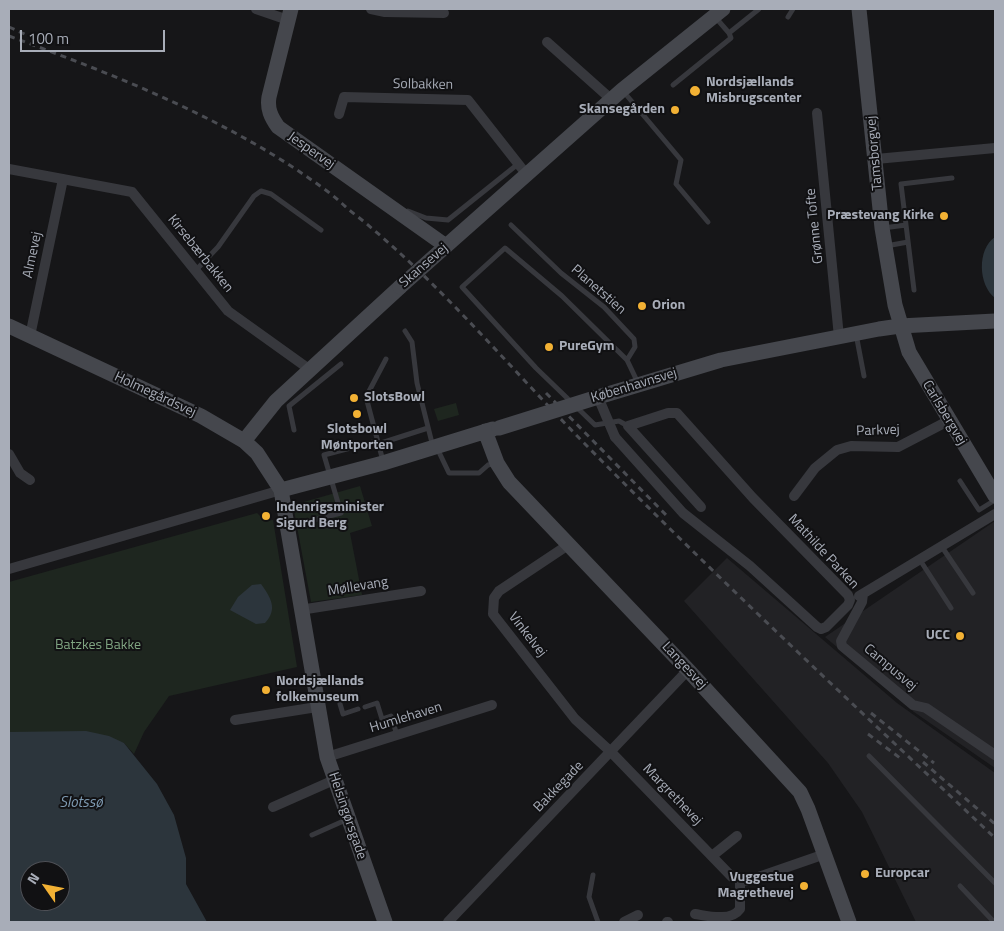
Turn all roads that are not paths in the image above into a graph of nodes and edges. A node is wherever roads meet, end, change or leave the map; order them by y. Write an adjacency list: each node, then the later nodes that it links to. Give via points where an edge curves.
1 (256, 9): 8 (street)
2 (372, 9): 7 (street)
3 (759, 9): 10 (lane)
4 (793, 9): 9 (lane)
5 (859, 9): 17 (street, Tamsborgvej)
6 (719, 11): 10 (lane); 13 (street, Skansevej)
7 (444, 13)
8 (289, 15): 29 (street, Jespervej, via 268,97 268,106 278,127)
9 (788, 17)
10 (729, 33): 12 (lane, via 731,38)
11 (547, 42): 13 (street)
12 (672, 85)
13 (617, 95): 19 (street, Skansevej); 23 (lane, via 681,160 676,184)
14 (817, 113): 39 (street, Grønne Tofte)
15 (340, 114): 19 (street, Solbakken, via 344,97 468,100)
16 (995, 148): 17 (street)
17 (876, 160): 26 (street, Tamsborgvej)
18 (9, 169): 21 (street, Kirsebærbakken)
19 (522, 169): 22 (lane, via 448,220 426,218); 29 (street, Skansevej)
20 (952, 178): 25 (lane, via 901,184)
21 (63, 179): 31 (street, Kirsebærbakken, via 132,192); 38 (street, Almevej)
22 (408, 211)
23 (708, 222)
24 (511, 225): 41 (lane, Planetstien, via 604,307 634,339 635,347)
25 (906, 225): 26 (lane); 28 (lane)
26 (882, 228): 30 (street, Tamsborgvej)
27 (321, 230): 31 (lane, via 271,194 261,191)
28 (908, 242): 30 (lane); 32 (lane)
29 (446, 246): 43 (street, Skansevej, bridge)
30 (885, 246): 35 (street, Tamsborgvej)
31 (196, 270): 43 (street, Kirsebærbakken, via 228,310)
32 (914, 290)
33 (995, 321): 35 (street, Københavnsvej)
34 (9, 326): 38 (street, Holmegårdsvej)
35 (900, 326): 37 (street, Københavnsvej); 48 (street, Carlsbergvej, via 909,352)
36 (405, 331): 50 (lane, via 412,342 417,383)
37 (856, 334): 39 (street, Københavnsvej); 44 (lane)
38 (30, 336): 53 (street, Holmegårdsvej, via 200,416)
39 (840, 337): 45 (street, Københavnsvej, via 721,360)
40 (386, 359): 54 (lane, via 366,397)
41 (627, 360): 45 (lane); 49 (lane, via 562,296 505,248 462,287 536,368 595,425 619,421)
42 (341, 364): 46 (lane)
43 (309, 369): 46 (street, Skansevej)
44 (864, 376)
45 (638, 384): 47 (street, Københavnsvej)
46 (301, 387): 51 (lane, via 289,406); 53 (street, Skansevej, via 276,401)
47 (598, 398): 52 (street, Københavnsvej, bridge); 75 (street, Mathilde Parken, bridge, via 615,437 683,512 818,627 826,627)
48 (948, 421): 63 (street, Parkvej, via 898,447 851,446 836,450 815,468); 64 (street, Carlsbergvej)
49 (628, 426): 65 (street); 75 (street, Mathilde Parken, via 677,413)
50 (428, 428): 54 (lane); 55 (lane)
51 (294, 430)
52 (492, 430): 55 (street, Københavnsvej); 58 (street, Langesvej)
53 (244, 441): 62 (street, Holmegårdsvej)
54 (378, 442): 57 (lane); 59 (lane, via 324,456)
55 (435, 447): 57 (street, Københavnsvej); 58 (lane, via 449,473 479,473 488,465)
56 (9, 454): 60 (street, via 20,473)
57 (383, 463): 59 (street, Københavnsvej)
58 (497, 463): 68 (street, Langesvej, via 509,482)
59 (330, 477): 62 (street, Københavnsvej); 67 (lane, via 341,513)
60 (30, 480)
61 (960, 481): 64 (lane, via 978,510)
62 (281, 490): 67 (street, Helsingørsgade); 71 (street)
63 (794, 496)
64 (995, 498)
65 (701, 507)
66 (995, 514): 69 (street)
67 (287, 527): 77 (street, Helsingørsgade)
68 (568, 545): 78 (street, Langesvej); 86 (street, Vinkelvej, via 499,591 494,598 493,614 575,719)
69 (942, 547): 70 (street); 73 (lane)
70 (920, 560): 74 (street); 76 (lane)
71 (9, 569)
72 (421, 591): 77 (street, Møllevang)
73 (973, 593)
74 (863, 594): 75 (street); 87 (street, Campusvej, via 842,646 913,705 926,708)
75 (850, 600)
76 (951, 608)
77 (300, 610): 81 (street, Helsingørsgade)
78 (688, 670): 86 (street, Bakkegade); 95 (street, Langesvej, via 800,792)
79 (340, 704): 83 (lane, via 343,714)
80 (492, 705): 85 (street, Humlehaven)
81 (317, 707): 84 (street); 89 (street, Helsingørsgade)
82 (365, 707): 85 (lane, via 377,703 382,719 391,716)
83 (358, 709)
84 (235, 720)
85 (397, 735): 89 (street, Humlehaven)
86 (611, 752): 96 (street, Margrethevej); 104 (street, Bakkegade)
87 (995, 755)
88 (869, 756): 99 (lane)
89 (327, 757): 90 (street, Helsingørsgade)
90 (334, 780): 91 (street); 92 (street, Helsingørsgade)
91 (273, 806)
92 (348, 819): 93 (lane); 103 (street, Helsingørsgade)
93 (312, 835)
94 (737, 836): 96 (street)
95 (825, 854): 98 (street, via 747,881); 107 (street, Langesvej)
96 (712, 856): 98 (street, Margrethevej, via 732,877)
97 (593, 875): 105 (lane, via 589,897)
98 (740, 880): 101 (street, via 738,912 719,918)
99 (995, 883)
100 (960, 886): 108 (lane)
101 (695, 914)
102 (638, 915): 106 (street)
103 (385, 922)
104 (448, 922)
105 (598, 922)
106 (624, 922)
107 (849, 922)
108 (994, 922)

